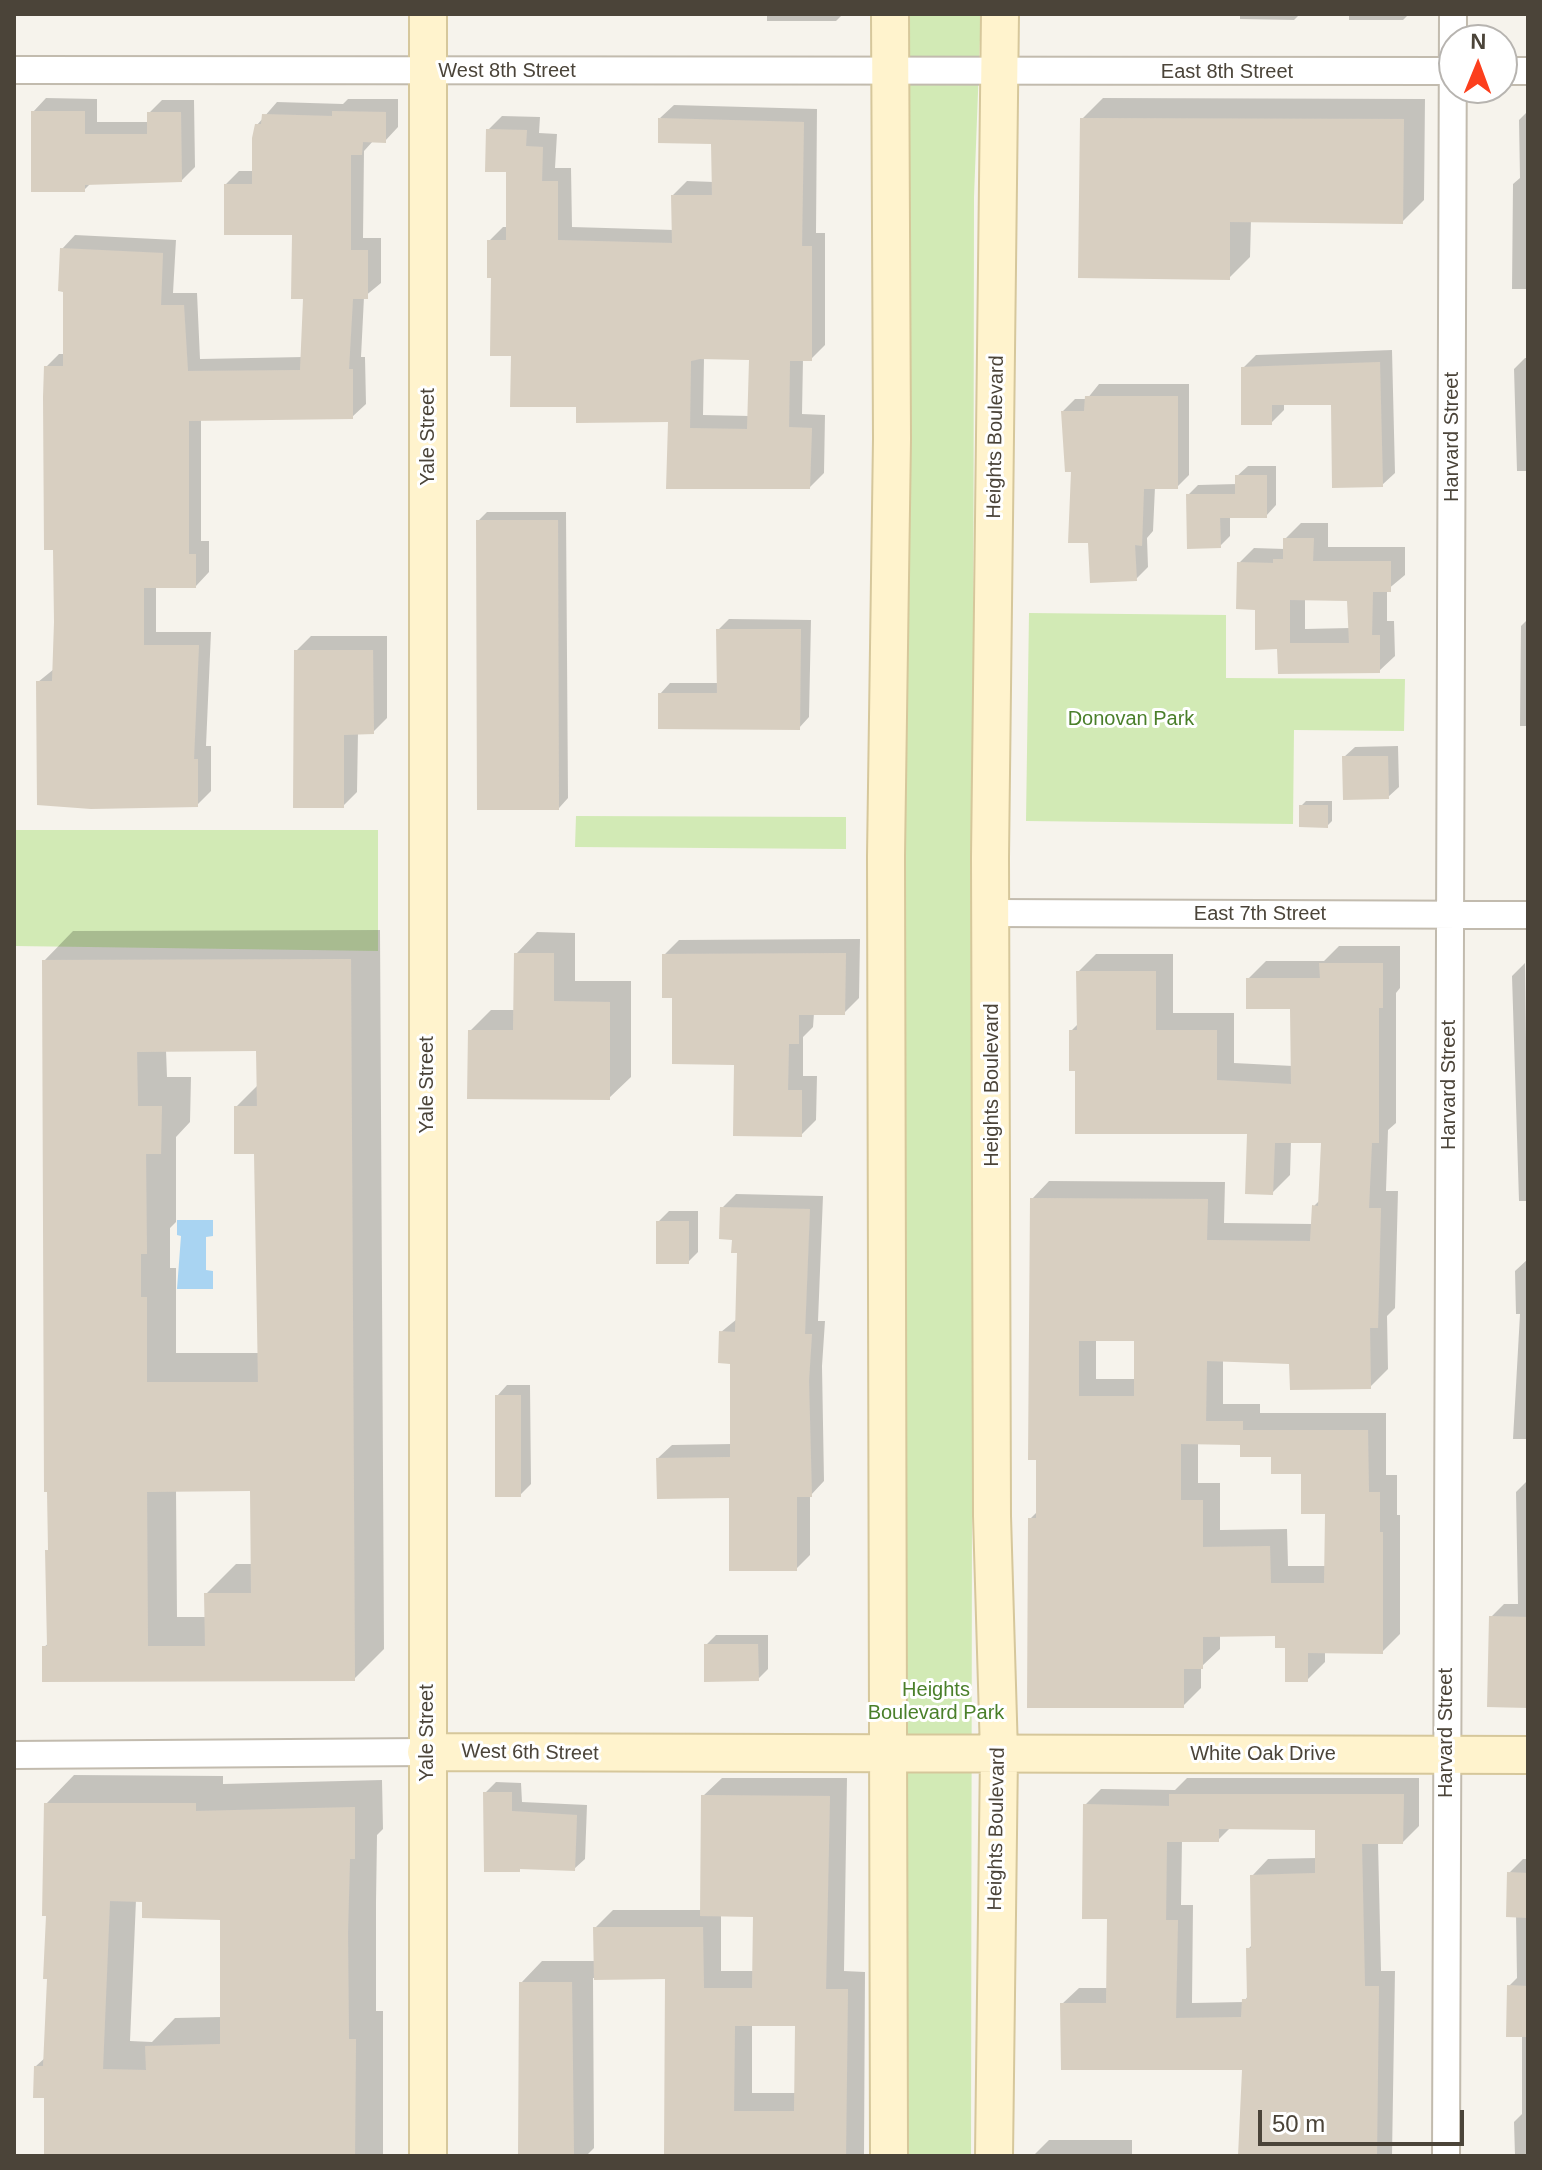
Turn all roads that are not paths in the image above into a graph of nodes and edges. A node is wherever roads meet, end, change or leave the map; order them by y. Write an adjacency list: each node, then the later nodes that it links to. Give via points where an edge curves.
1 (428, 14): 5 (main road, Yale Street)
2 (890, 14): 7 (main road)
3 (1000, 14): 8 (main road, Heights Boulevard)
4 (14, 70): 5 (street, West 8th Street)
5 (428, 71): 7 (street, West 8th Street); 13 (main road, Yale Street)
6 (1438, 71): 8 (street, East 8th Street)
7 (890, 72): 8 (street, West 8th Street); 15 (main road)
8 (1000, 73): 10 (main road, Heights Boulevard)
9 (1453, 104): 11 (street, Harvard Street)
10 (992, 913): 11 (street, East 7th Street); 14 (main road, Heights Boulevard, via 992,1500)
11 (1450, 915): 12 (street, East 7th Street); 17 (street, Harvard Street)
12 (1528, 915)
13 (426, 1752): 15 (main road, West 6th Street); 16 (street, West 6th Street); 19 (main road, Yale Street)
14 (999, 1753): 15 (main road, West 6th Street); 17 (main road, White Oak Drive); 21 (main road, Heights Boulevard)
15 (886, 1754): 20 (main road)
16 (14, 1755)
17 (1446, 1755): 18 (main road, White Oak Drive); 22 (street, Harvard Street)
18 (1528, 1755)
19 (428, 2156)
20 (889, 2156)
21 (994, 2156)
22 (1446, 2156)

